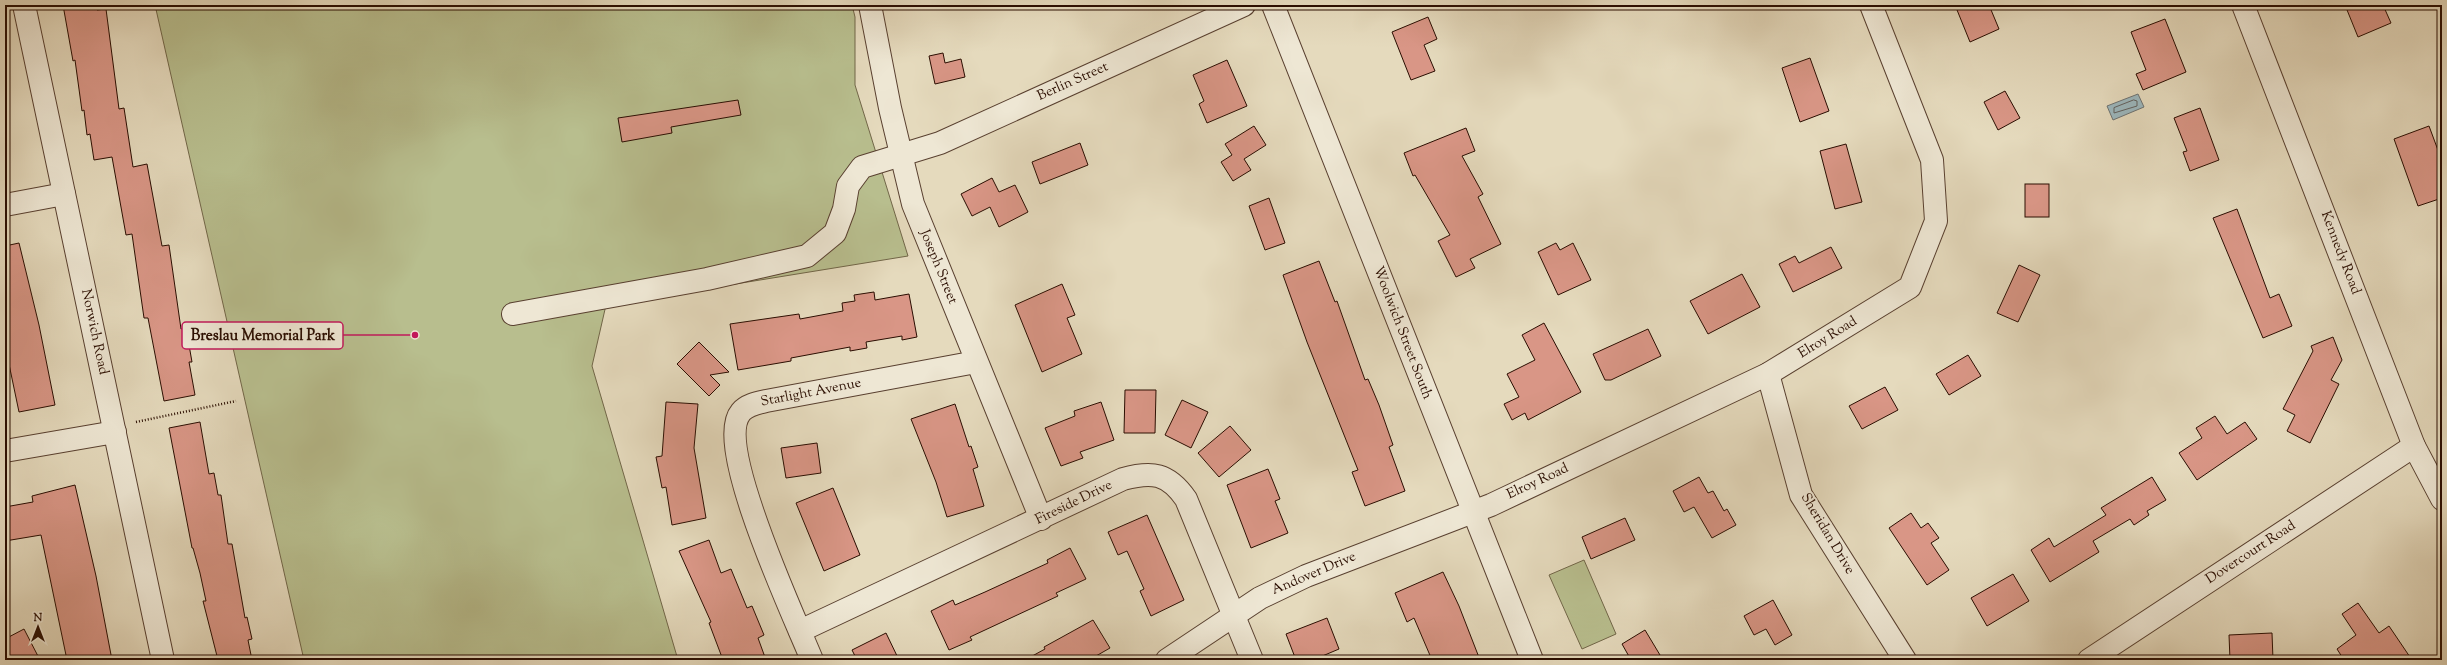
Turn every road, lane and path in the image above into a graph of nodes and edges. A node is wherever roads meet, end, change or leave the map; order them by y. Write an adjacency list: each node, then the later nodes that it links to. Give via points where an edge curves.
1 (24, 5): 8 (street, Norwich Road)
2 (870, 5): 7 (street, Joseph Street)
3 (1244, 5): 7 (street, Berlin Street, via 940,143)
4 (1273, 5): 19 (street, Woolwich Street South)
5 (1871, 5): 12 (street, Elroy Road, via 1932,160 1936,221 1910,287)
6 (2243, 5): 16 (street, Kennedy Road)
7 (901, 156): 10 (street, Berlin Street, via 862,167 848,186 844,210 835,233 807,256 707,279); 11 (street, Joseph Street, via 913,204)
8 (64, 194): 9 (street); 15 (street, Norwich Road)
9 (5, 205)
10 (513, 314)
11 (976, 362): 20 (street, Joseph Street); 22 (street, Starlight Avenue, via 766,401 751,405 741,412 735,437 750,508)
12 (1768, 374): 19 (street, Elroy Road, via 1491,505); 28 (street, Sheridan Drive, via 1801,495)
13 (236, 401): 14 (path)
14 (136, 422)
15 (115, 432): 17 (street); 23 (street, Norwich Road)
16 (2414, 446): 18 (street, Kennedy Road); 29 (street, Dovercourt Road)
17 (5, 451)
18 (2442, 499)
19 (1473, 511): 21 (street, Andover Drive, via 1306,576 1260,598); 27 (street, Woolwich Street South)
20 (1041, 519): 21 (street, Fireside Drive, via 1123,479 1152,474 1166,478 1178,487 1186,499); 22 (street, Fireside Drive)
21 (1235, 615): 25 (street, Andover Drive); 26 (street, Fireside Drive)
22 (800, 631): 24 (street, Starlight Avenue)
23 (163, 660)
24 (812, 660)
25 (1166, 660)
26 (1252, 660)
27 (1532, 660)
28 (1905, 660)
29 (2089, 660)

